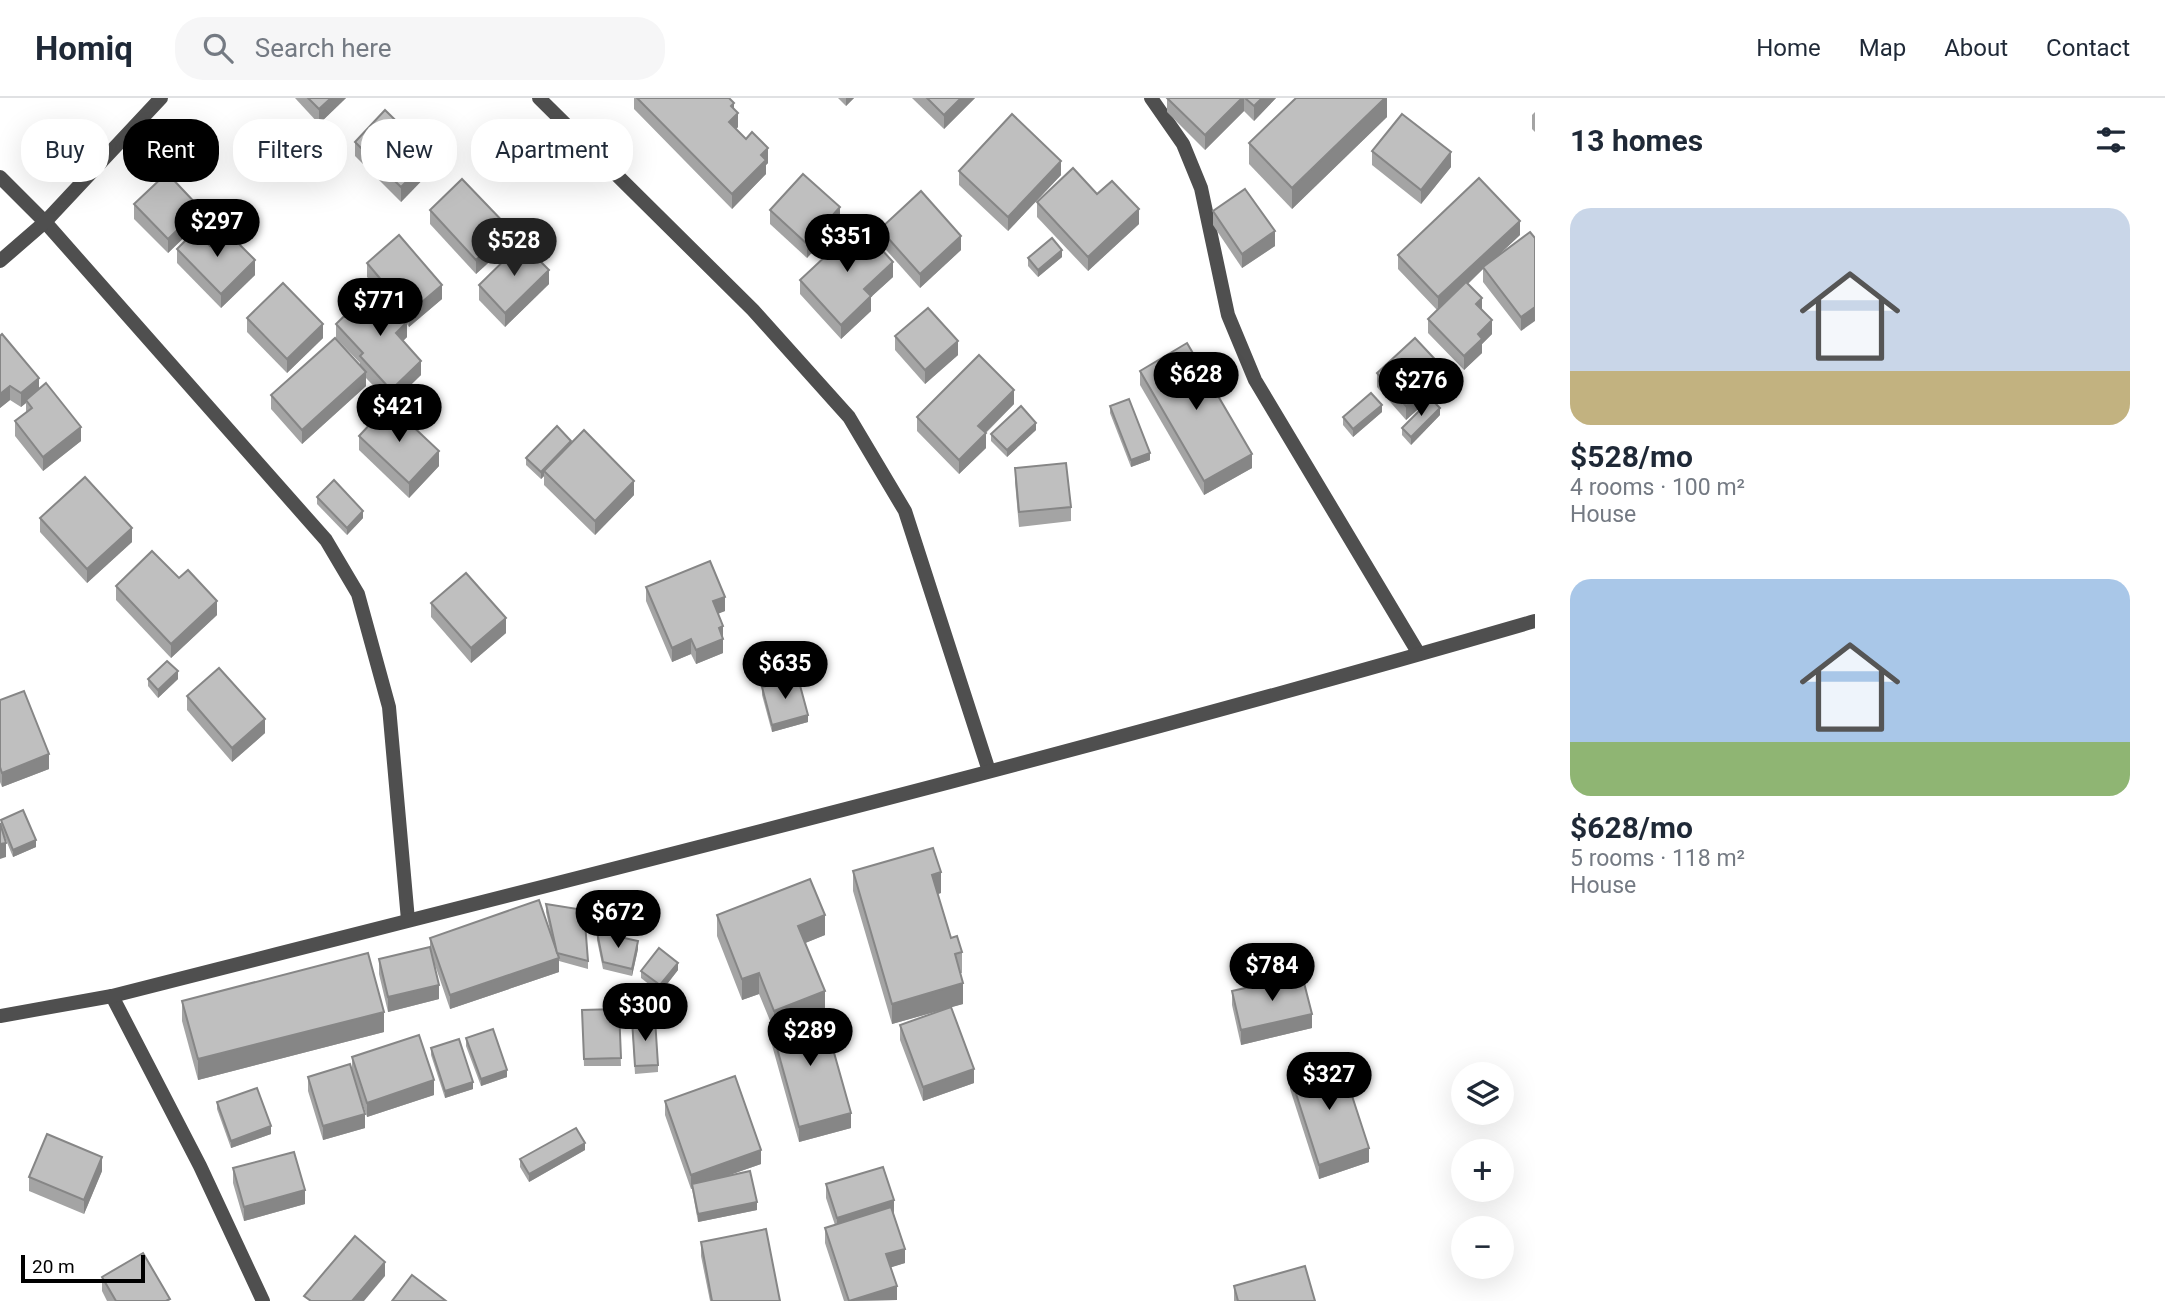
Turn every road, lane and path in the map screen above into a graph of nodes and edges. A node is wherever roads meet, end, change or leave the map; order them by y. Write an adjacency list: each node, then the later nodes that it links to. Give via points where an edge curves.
1 (161, 98): 5 (street)
2 (540, 98): 9 (street, via 753,310 849,416 905,511)
3 (1152, 98): 8 (street, via 1183,144 1202,188 1228,315 1255,380)
4 (0, 177): 5 (street)
5 (45, 222): 6 (street); 10 (street, via 326,540 358,594 389,707)
6 (0, 261)
7 (1535, 621): 8 (street)
8 (1419, 654): 9 (street)
9 (989, 771): 10 (street)
10 (408, 920): 11 (street)
11 (112, 996): 12 (street); 13 (street)
12 (0, 1016)
13 (263, 1301)

